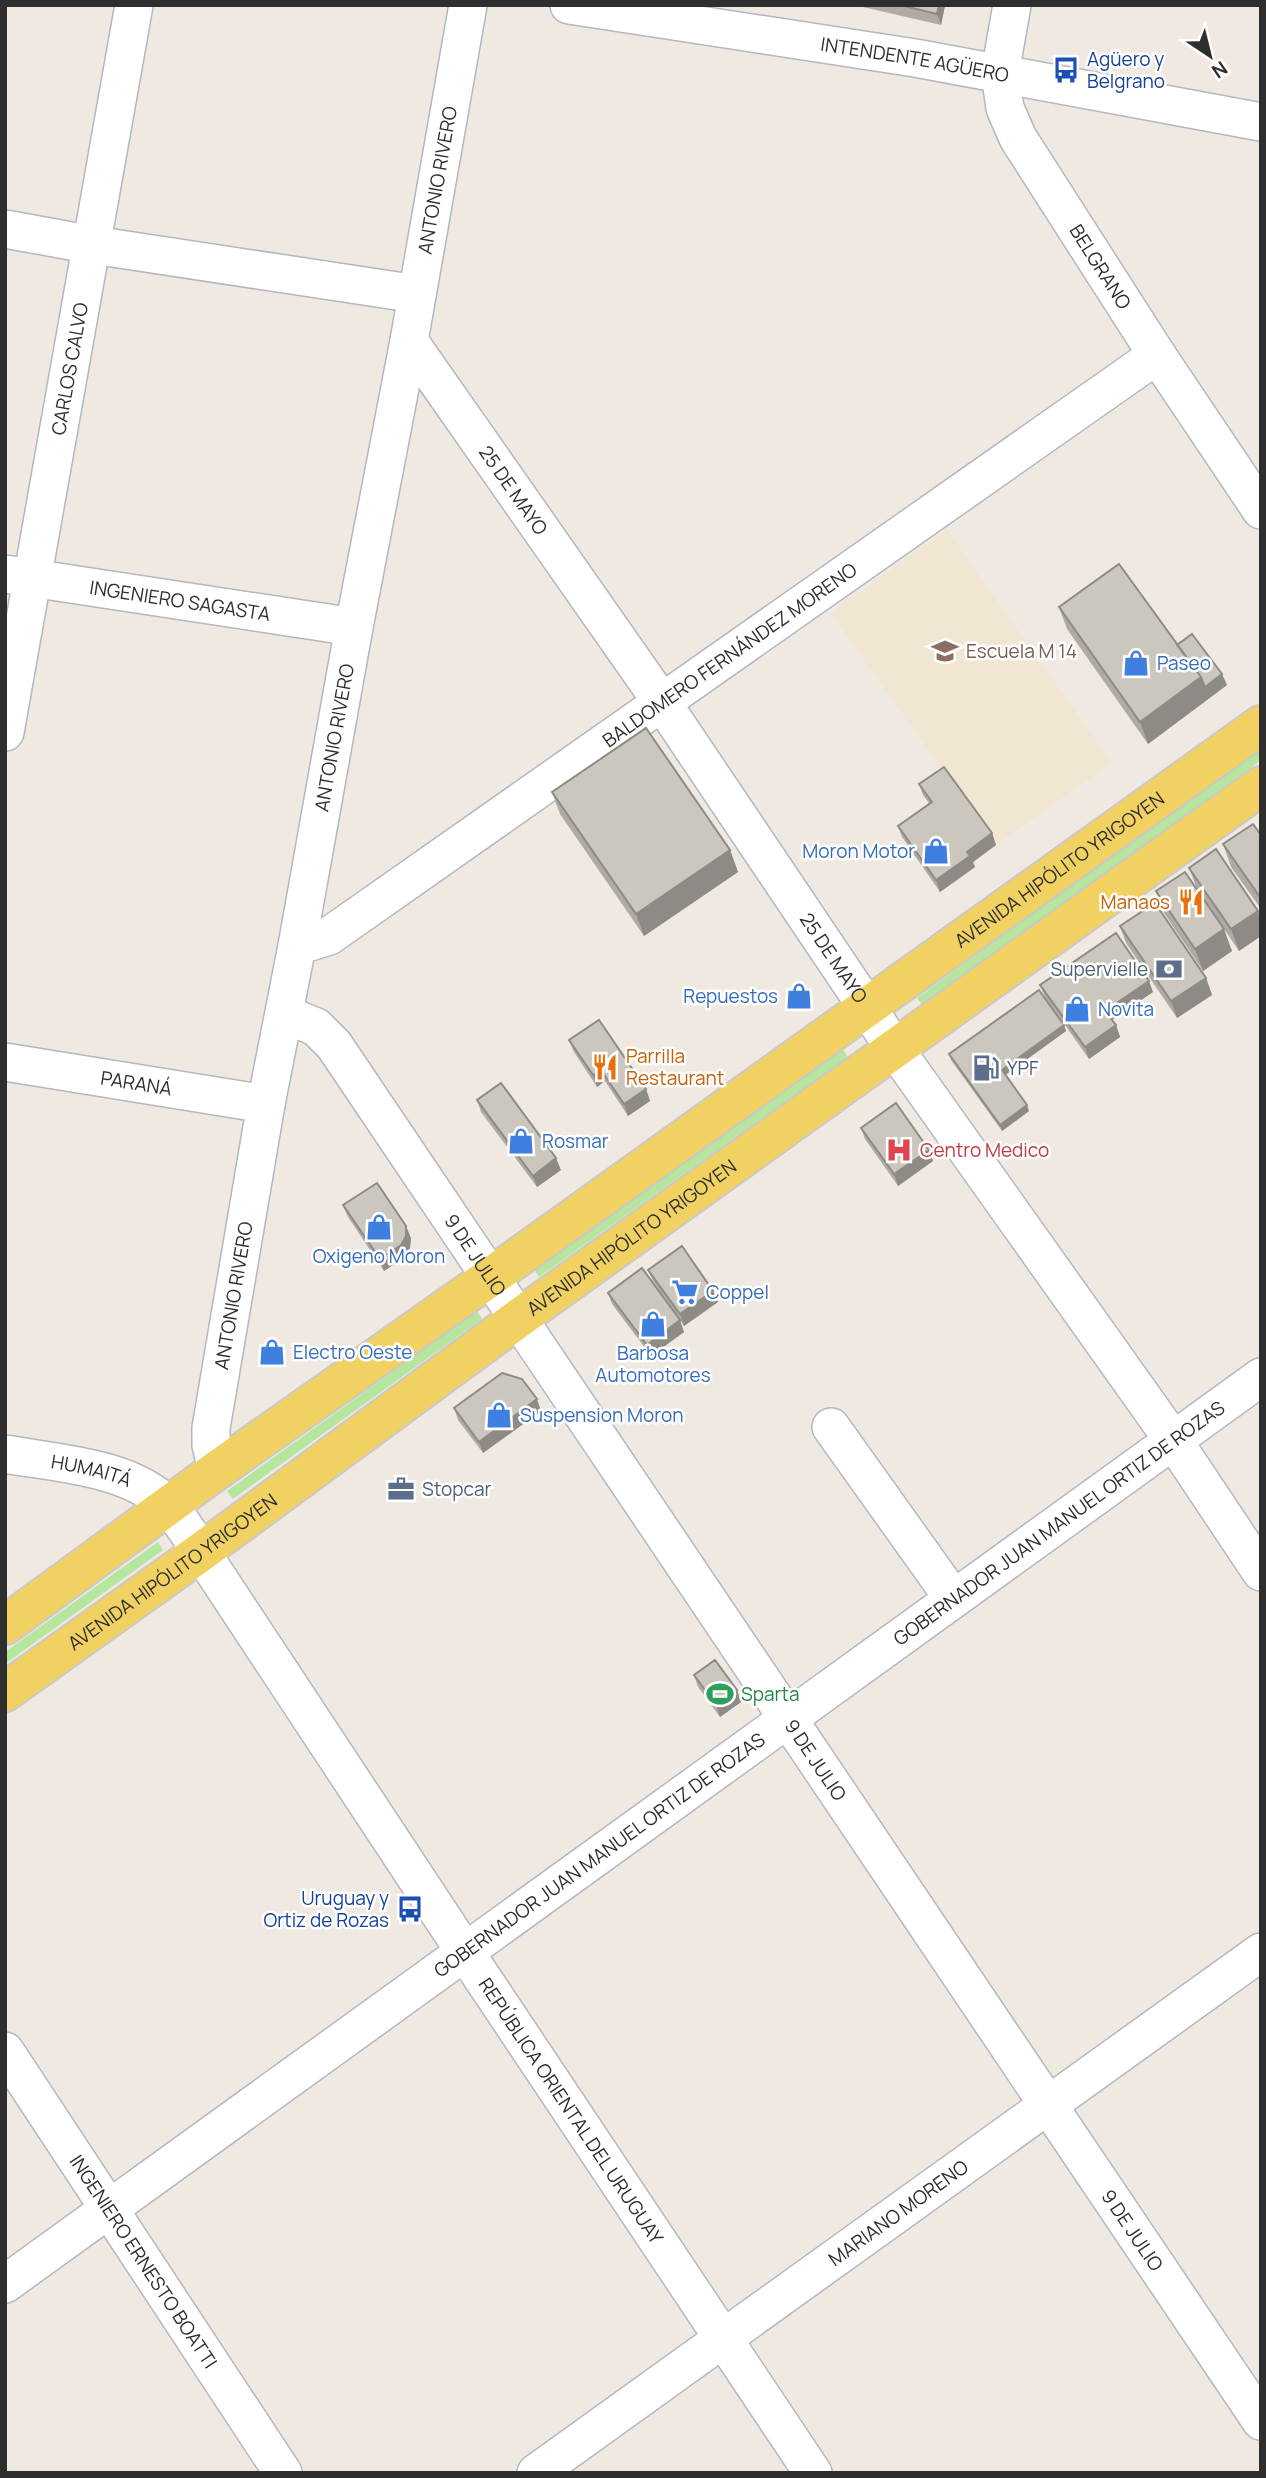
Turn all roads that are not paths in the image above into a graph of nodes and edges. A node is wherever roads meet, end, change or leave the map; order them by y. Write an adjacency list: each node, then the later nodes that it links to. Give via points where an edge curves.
1 (134, 5): 9 (street, CARLOS CALVO)
2 (468, 5): 10 (street, ANTONIO RIVERO)
3 (569, 5): 5 (street, INTENDENTE AGÜERO)
4 (1012, 5): 6 (street, BELGRANO)
5 (608, 9): 6 (street, INTENDENTE AGÜERO)
6 (1000, 73): 7 (street, INTENDENTE AGÜERO); 12 (street, BELGRANO, via 1005,108 1018,138)
7 (1261, 122)
8 (5, 229): 9 (street)
9 (93, 245): 10 (street); 14 (street, CARLOS CALVO)
10 (416, 294): 11 (street, ANTONIO RIVERO)
11 (409, 341): 15 (street, ANTONIO RIVERO); 16 (street, 25 DE MAYO)
12 (1157, 355): 13 (street, BELGRANO); 16 (street, BALDOMERO FERNÁNDEZ MORENO)
13 (1261, 510)
14 (19, 577): 15 (street, INGENIERO SAGASTA); 18 (street, CARLOS CALVO)
15 (354, 627): 20 (street, ANTONIO RIVERO)
16 (662, 701): 20 (street, BALDOMERO FERNÁNDEZ MORENO, via 329,936); 21 (street, 25 DE MAYO)
17 (1261, 726): 21 (main road, AVENIDA HIPÓLITO YRIGOYEN)
18 (5, 732)
19 (1261, 786): 23 (main road, AVENIDA HIPÓLITO YRIGOYEN)
20 (297, 946): 22 (street, ANTONIO RIVERO)
21 (867, 1007): 23 (street, 25 DE MAYO); 26 (main road, AVENIDA HIPÓLITO YRIGOYEN)
22 (284, 1014): 25 (street, ANTONIO RIVERO); 26 (street, 9 DE JULIO, via 316,1027 334,1045)
23 (895, 1049): 27 (main road, AVENIDA HIPÓLITO YRIGOYEN); 30 (street, 25 DE MAYO)
24 (5, 1062): 25 (street, PARANÁ)
25 (266, 1104): 32 (street, ANTONIO RIVERO, via 211,1428)
26 (492, 1276): 27 (street, 9 DE JULIO); 32 (main road, AVENIDA HIPÓLITO YRIGOYEN)
27 (519, 1318): 34 (main road, AVENIDA HIPÓLITO YRIGOYEN); 39 (street, 9 DE JULIO)
28 (1261, 1377): 30 (street, GOBERNADOR JUAN MANUEL ORTIZ DE ROZAS)
29 (831, 1427): 36 (street)
30 (1173, 1440): 35 (street, 25 DE MAYO); 36 (street, GOBERNADOR JUAN MANUEL ORTIZ DE ROZAS)
31 (5, 1454): 33 (street, HUMAITÁ, via 118,1475)
32 (217, 1470): 33 (main road, AVENIDA HIPÓLITO YRIGOYEN)
33 (168, 1505): 34 (street, REPÚBLICA ORIENTAL DEL URUGUAY); 37 (main road, AVENIDA HIPÓLITO YRIGOYEN)
34 (201, 1552): 38 (main road, AVENIDA HIPÓLITO YRIGOYEN); 40 (street, REPÚBLICA ORIENTAL DEL URUGUAY)
35 (1261, 1572)
36 (953, 1598): 39 (street, GOBERNADOR JUAN MANUEL ORTIZ DE ROZAS)
37 (5, 1625)
38 (5, 1692)
39 (787, 1719): 40 (street, GOBERNADOR JUAN MANUEL ORTIZ DE ROZAS); 43 (street, 9 DE JULIO)
40 (465, 1952): 44 (street, GOBERNADOR JUAN MANUEL ORTIZ DE ROZAS); 46 (street, REPÚBLICA ORIENTAL DEL URUGUAY)
41 (1261, 1952): 43 (street, MARIANO MORENO)
42 (5, 2051): 44 (street, INGENIERO ERNESTO BOATTI)
43 (1047, 2105): 46 (street, MARIANO MORENO); 47 (street, 9 DE JULIO)
44 (109, 2208): 45 (street, GOBERNADOR JUAN MANUEL ORTIZ DE ROZAS); 48 (street, INGENIERO ERNESTO BOATTI)
45 (5, 2284)
46 (724, 2337): 49 (street, MARIANO MORENO); 50 (street, REPÚBLICA ORIENTAL DEL URUGUAY)
47 (1261, 2421)
48 (283, 2473)
49 (536, 2473)
50 (813, 2473)

